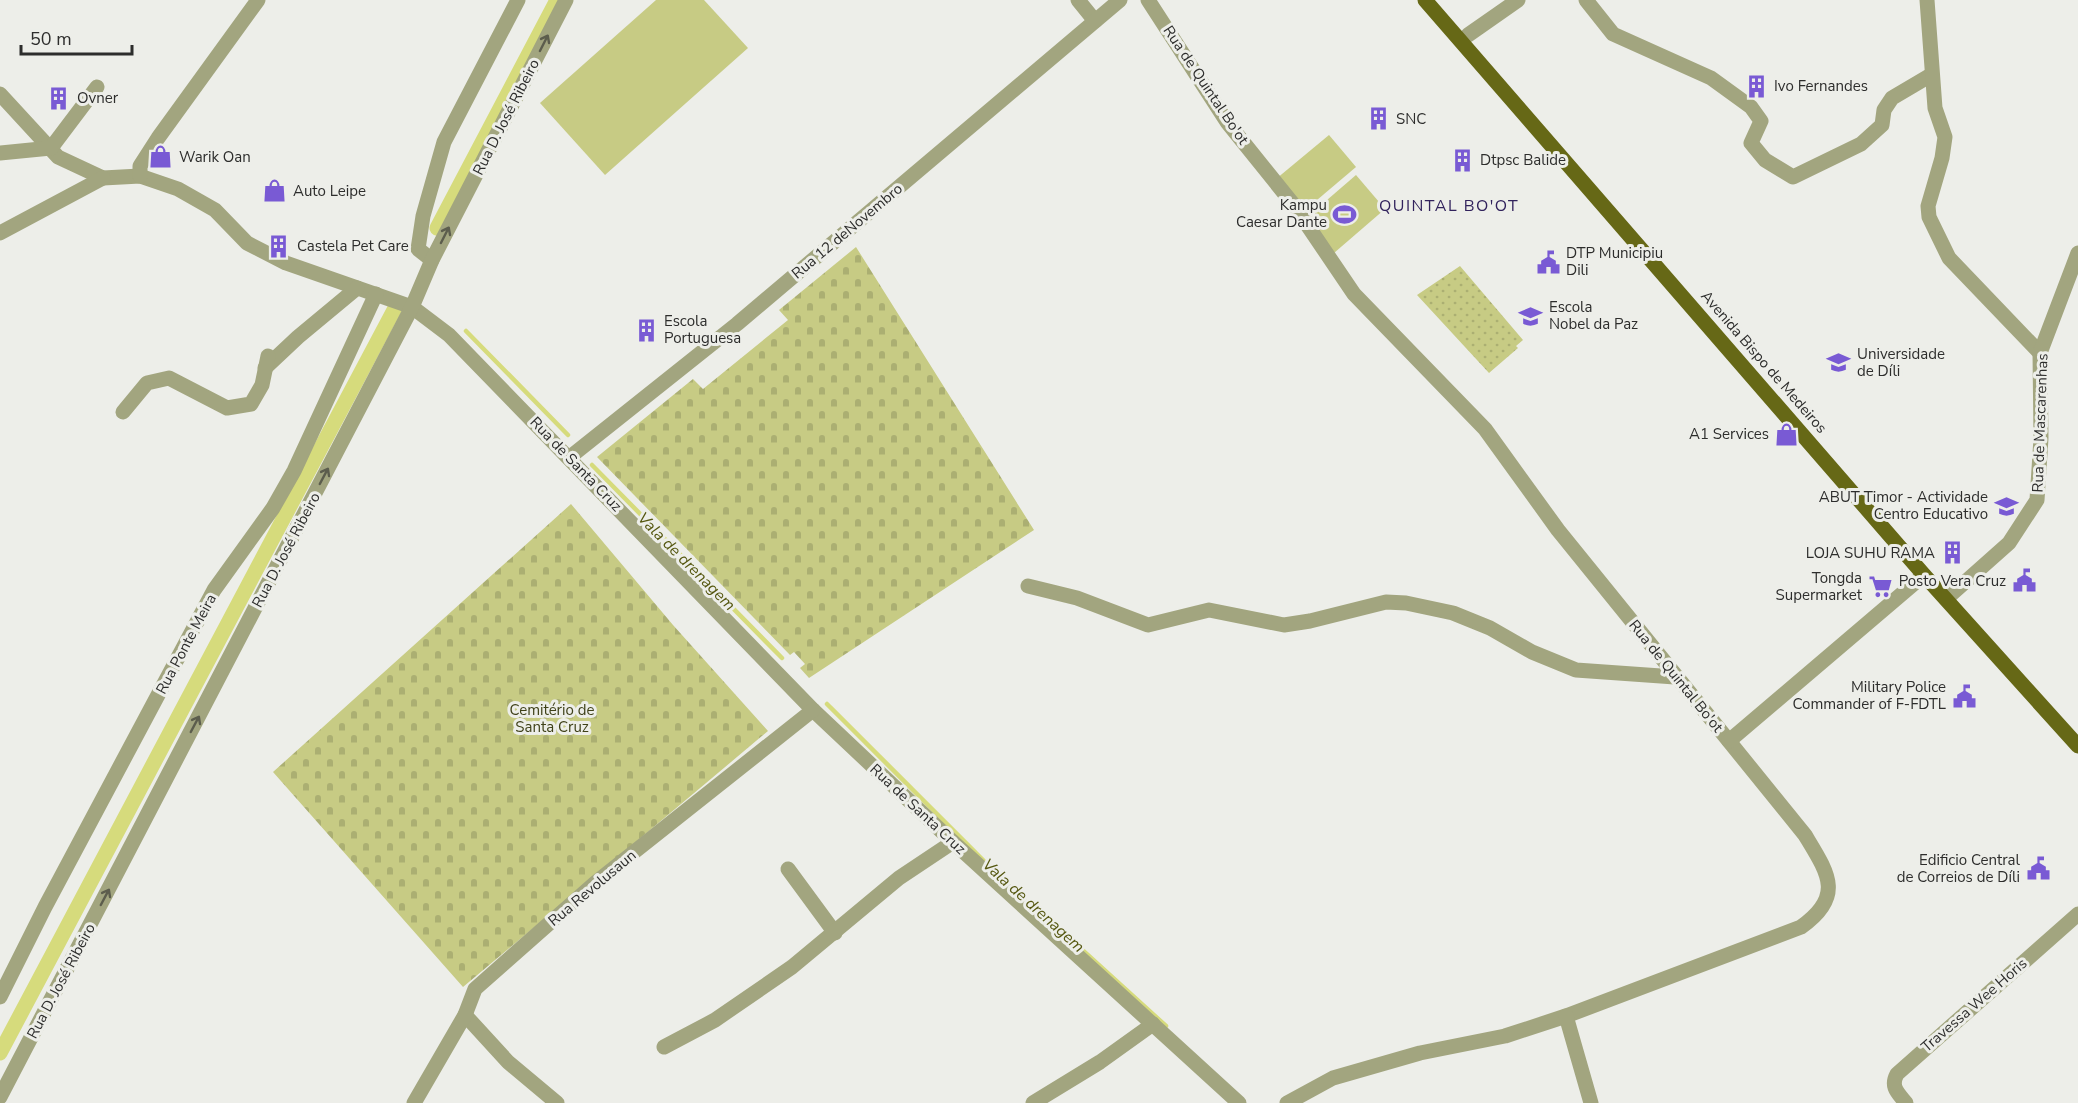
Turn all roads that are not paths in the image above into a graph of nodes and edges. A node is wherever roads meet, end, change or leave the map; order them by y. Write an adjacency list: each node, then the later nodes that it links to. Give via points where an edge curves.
1 (258, 0): 18 (street, via 158,138 140,166)
2 (518, 0): 22 (street, via 444,142 418,249)
3 (566, 0): 22 (street, Rua D. José Ribeiro, one-way to 3)
4 (1078, 0): 11 (street)
5 (1120, 0): 11 (street, Rua 12 deNovembro)
6 (1148, 0): 32 (street, Rua de Quintal Bo'ot, via 1227,122 1293,204 1354,294 1485,429 1558,530)
7 (1425, 0): 29 (main road, Avenida Bispo de Medeiros)
8 (1518, 0): 12 (street)
9 (1586, 0): 13 (street, via 1613,34 1711,78 1751,107 1761,121 1751,143 1765,160 1793,177 1861,144 1882,124 1884,110 1892,98)
10 (1927, 0): 13 (street)
11 (1095, 21): 28 (street, Rua 12 deNovembro, via 736,324)
12 (1468, 35)
13 (1930, 75): 26 (street, via 1935,108 1945,136 1928,206 1933,228 1949,258)
14 (97, 87): 16 (street)
15 (0, 94): 16 (street, Rua de Santa Cruz)
16 (51, 148): 17 (street); 19 (street, Rua de Santa Cruz, via 58,157)
17 (0, 153)
18 (140, 177): 19 (street, Rua de Santa Cruz); 23 (street, Rua de Santa Cruz, via 178,189 215,210 247,243 286,263)
19 (103, 178): 20 (street)
20 (0, 233)
21 (2078, 253): 26 (street, Rua de Mascarenhas)
22 (432, 260): 25 (street, Rua D. José Ribeiro)
23 (357, 288): 24 (street, Rua de Santa Cruz); 27 (street, via 266,362 262,385 251,404 227,408 169,378 147,383)
24 (376, 294): 25 (street, Rua de Santa Cruz); 40 (street, Rua Ponte Meira, via 294,471 273,508 214,590)
25 (412, 307): 28 (street, Rua de Santa Cruz, via 449,335); 45 (street, Rua D. José Ribeiro, one-way to 25)
26 (2040, 353): 31 (street, Rua de Mascarenhas, via 2037,500 2009,543)
27 (123, 412)
28 (570, 457): 33 (street, Rua de Santa Cruz)
29 (1924, 574): 31 (main road, Avenida Bispo de Medeiros); 34 (street)
30 (1028, 586): 32 (street, via 1077,598 1148,625 1209,610 1284,625 1386,602 1406,603 1453,613 1576,670)
31 (1947, 599): 35 (main road, Avenida Bispo de Medeiros)
32 (1676, 677): 34 (street, Rua de Quintal Bo'ot)
33 (813, 710): 36 (street, Rua de Santa Cruz); 41 (street, Rua Revolusaun, via 595,883 475,989)
34 (1729, 741): 42 (street, Rua de Quintal Bo'ot, via 1819,858 1827,876 1828,902 1819,915 1802,927)
35 (2078, 746)
36 (953, 842): 39 (street, via 899,878); 43 (street, Rua de Santa Cruz)
37 (788, 869): 39 (street)
38 (2078, 914): 52 (street, Travessa Wee Horis, via 1897,1074 1895,1089)
39 (835, 933): 44 (street, via 715,1020)
40 (0, 997)
41 (465, 1015): 46 (street, Rua Revolusaun); 47 (street, via 508,1062)
42 (1566, 1016): 50 (street, Rua de Quintal Bo'ot, via 1505,1036 1420,1053 1333,1078); 51 (street)
43 (1153, 1024): 48 (street); 49 (street, Rua de Santa Cruz)
44 (664, 1047)
45 (0, 1097)
46 (414, 1103)
47 (557, 1103)
48 (1033, 1103)
49 (1239, 1103)
50 (1287, 1103)
51 (1590, 1103)
52 (1906, 1103)

